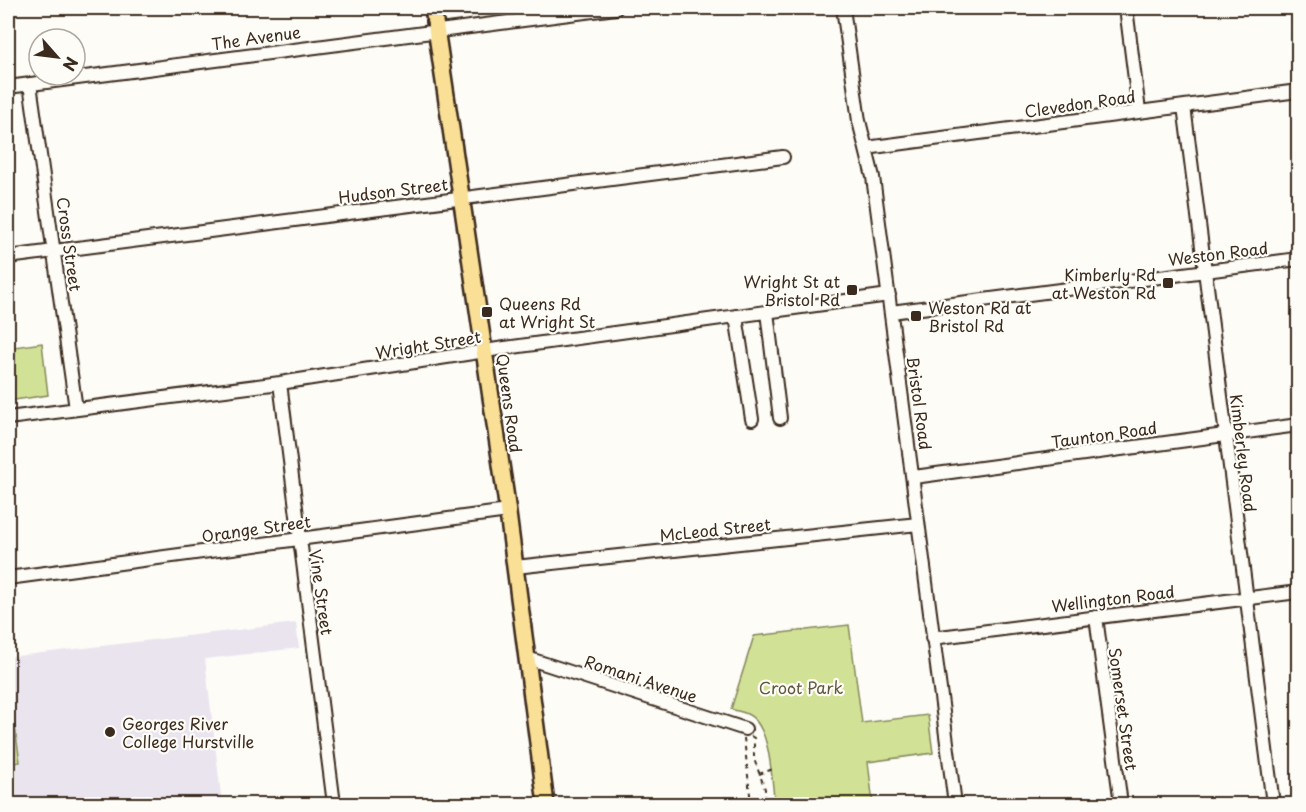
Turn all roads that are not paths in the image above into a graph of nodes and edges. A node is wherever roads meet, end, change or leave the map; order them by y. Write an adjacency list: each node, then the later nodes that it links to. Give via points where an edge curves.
1 (433, 8): 5 (main road, Queens Road)
2 (616, 8): 5 (street, The Avenue)
3 (843, 8): 13 (street, Bristol Road, via 859,121)
4 (1126, 8): 12 (street)
5 (436, 30): 6 (street, The Avenue); 15 (main road, Queens Road)
6 (87, 76)
7 (27, 84): 8 (street, The Avenue)
8 (8, 87)
9 (30, 87): 16 (street, Cross Street)
10 (1299, 91): 11 (street, Clevedon Road)
11 (1184, 106): 12 (street, Clevedon Road); 19 (street, Kimberley Road)
12 (1139, 111): 13 (street, Clevedon Road)
13 (867, 148): 20 (street, Bristol Road)
14 (783, 157): 15 (street, Hudson Street)
15 (461, 198): 16 (street, Hudson Street); 24 (main road, Queens Road)
16 (55, 251): 17 (street, Hudson Street); 26 (street, Cross Street)
17 (8, 257)
18 (1299, 259): 19 (street, Weston Road)
19 (1204, 271): 22 (street, Weston Road); 31 (street, Kimberley Road)
20 (889, 295): 21 (street, Wright Street); 22 (street, Bristol Road)
21 (767, 312): 23 (street, Wright Street); 28 (street)
22 (891, 312): 32 (street, Bristol Road)
23 (736, 316): 24 (street, Wright Street); 29 (street)
24 (485, 352): 25 (street, Wright Street); 33 (main road, Queens Road)
25 (280, 384): 26 (street, Wright Street); 35 (street, Vine Street)
26 (76, 409): 27 (street, Wright Street)
27 (8, 418)
28 (780, 418)
29 (752, 419)
30 (1299, 425): 31 (street, Taunton Road)
31 (1225, 434): 32 (street, Taunton Road); 39 (street, Kimberley Road)
32 (914, 477): 34 (street, Bristol Road)
33 (508, 512): 35 (street, Orange Street); 36 (main road, Queens Road)
34 (918, 524): 36 (street, McLeod Street); 41 (street, Bristol Road)
35 (299, 539): 37 (street, Orange Street); 44 (street, Vine Street)
36 (515, 567): 42 (main road, Queens Road)
37 (8, 578)
38 (1299, 592): 39 (street, Wellington Road)
39 (1246, 597): 40 (street, Wellington Road); 48 (street, Kimberley Road)
40 (1096, 617): 41 (street, Wellington Road); 47 (street, Somerset Street)
41 (932, 639): 46 (street, Bristol Road)
42 (526, 658): 43 (street, Romani Avenue); 45 (main road, Queens Road)
43 (745, 729)
44 (334, 804)
45 (546, 804)
46 (955, 804)
47 (1120, 804)
48 (1273, 804)

